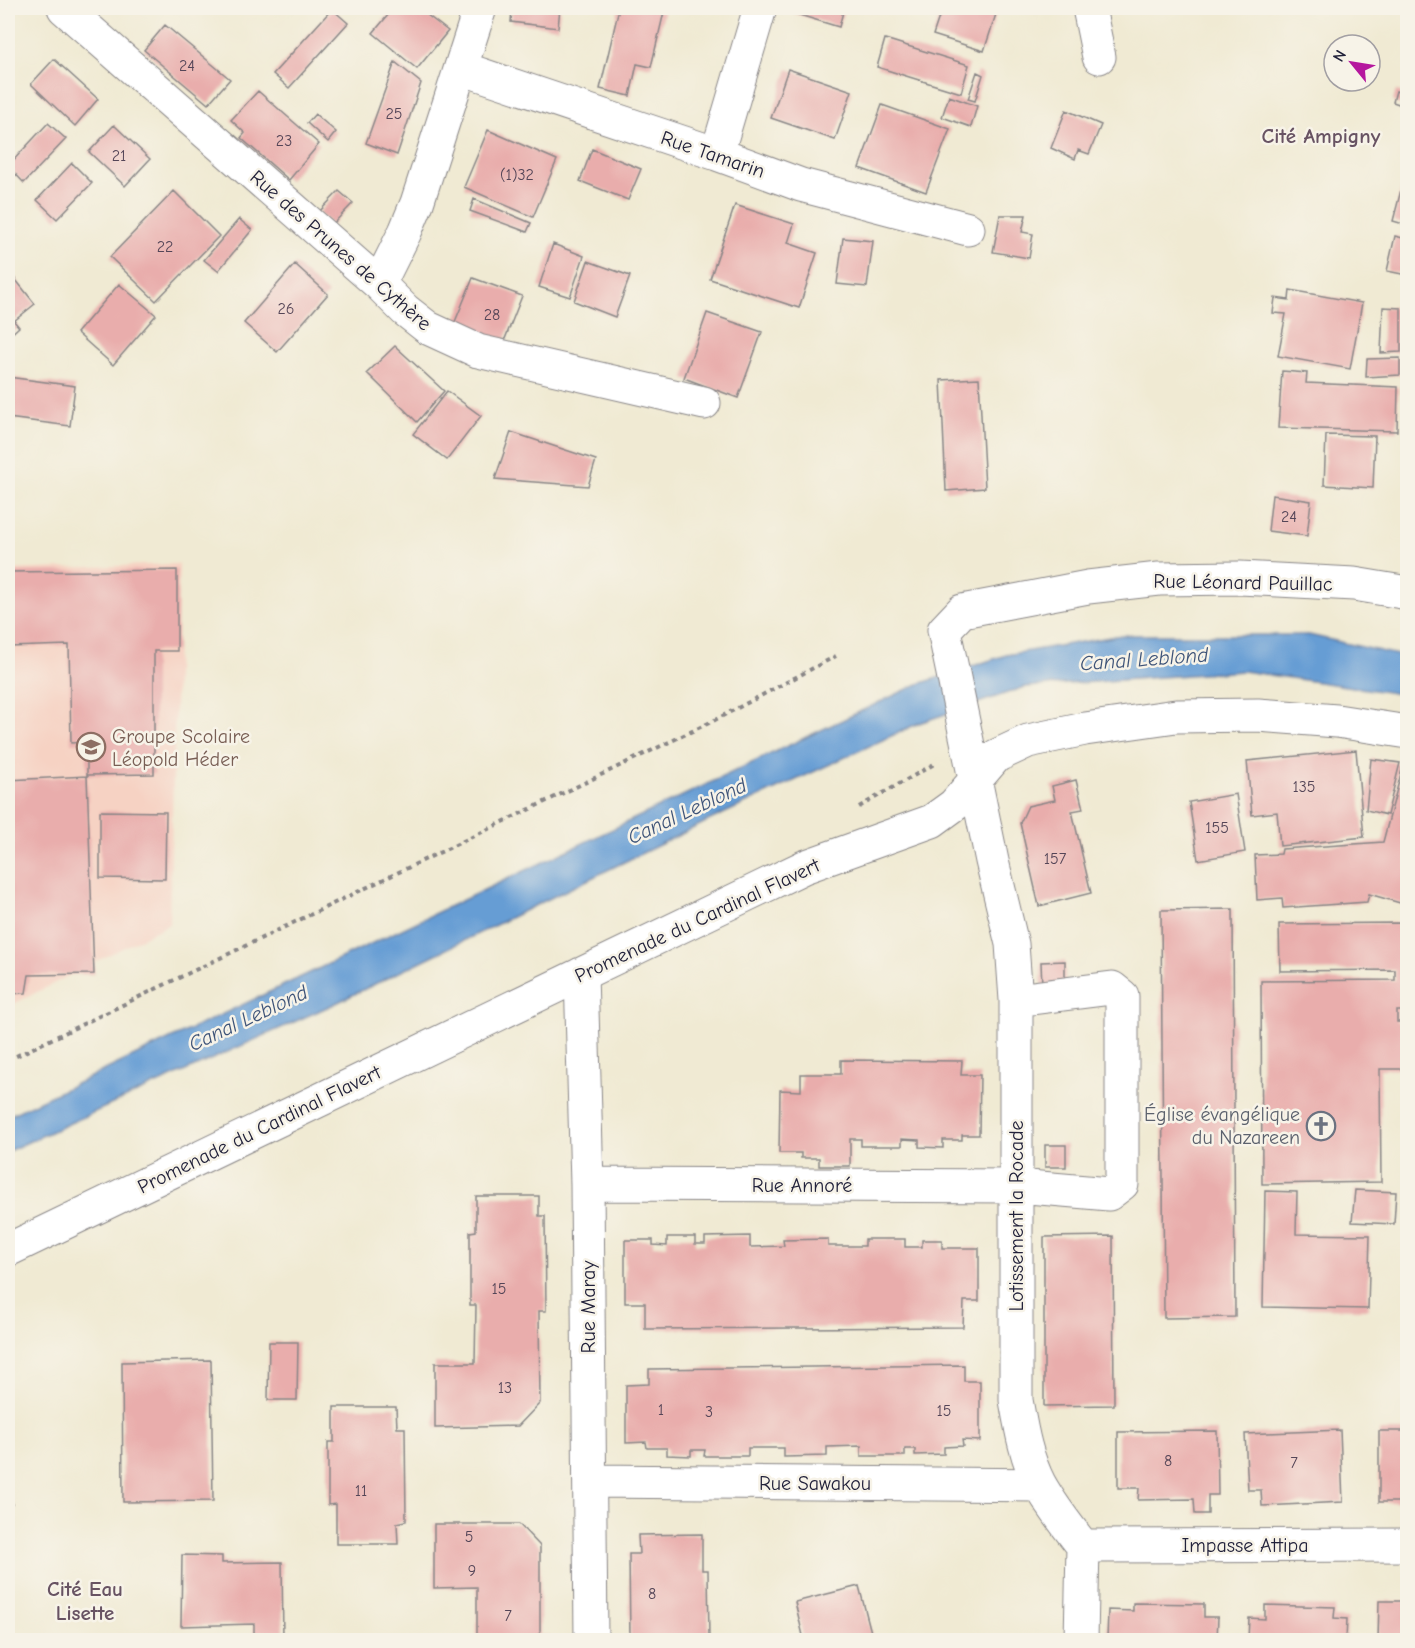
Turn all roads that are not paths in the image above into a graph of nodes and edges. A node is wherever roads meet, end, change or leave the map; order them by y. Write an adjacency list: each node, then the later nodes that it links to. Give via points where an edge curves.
1 (64, 8): 9 (street, Rue des Prunes de Cythère)
2 (480, 8): 6 (street)
3 (760, 8): 7 (street)
4 (1089, 8): 5 (street)
5 (1099, 57)
6 (461, 68): 7 (street, Rue Tamarin); 9 (street, via 413,213)
7 (717, 154): 8 (street, Rue Tamarin, via 801,185)
8 (968, 229)
9 (379, 284): 10 (street, Rue des Prunes de Cythère, via 428,327 478,351)
10 (704, 403)
11 (1407, 593): 12 (street, Rue Léonard Pauillac, via 1354,584 1240,578 1159,579 1088,587 962,611)
12 (944, 630): 14 (street, Lotissement la Rocade)
13 (1407, 732): 14 (street, Promenade du Cardinal Flavert, via 1258,715 1176,716 1028,741 996,756)
14 (976, 779): 15 (street, Promenade du Cardinal Flavert, via 954,805 932,821 804,867); 16 (street, Lotissement la Rocade, via 1012,944)
15 (581, 974): 17 (street, Rue Maray); 19 (street, Promenade du Cardinal Flavert)
16 (1016, 1000): 18 (street, Lotissement la Rocade); 18 (street, Rue Annoré, via 1112,988 1122,996 1122,1184 1109,1194)
17 (587, 1184): 18 (street, Rue Annoré); 20 (street, Rue Maray)
18 (1017, 1186): 21 (street, Lotissement la Rocade, via 1016,1400 1026,1449)
19 (8, 1250)
20 (590, 1481): 21 (street, Rue Sawakou); 24 (street, Rue Maray)
21 (1040, 1485): 23 (street, Lotissement la Rocade)
22 (1407, 1545): 23 (street, Impasse Attipa)
23 (1083, 1546): 25 (street)
24 (591, 1641)
25 (1082, 1641)

